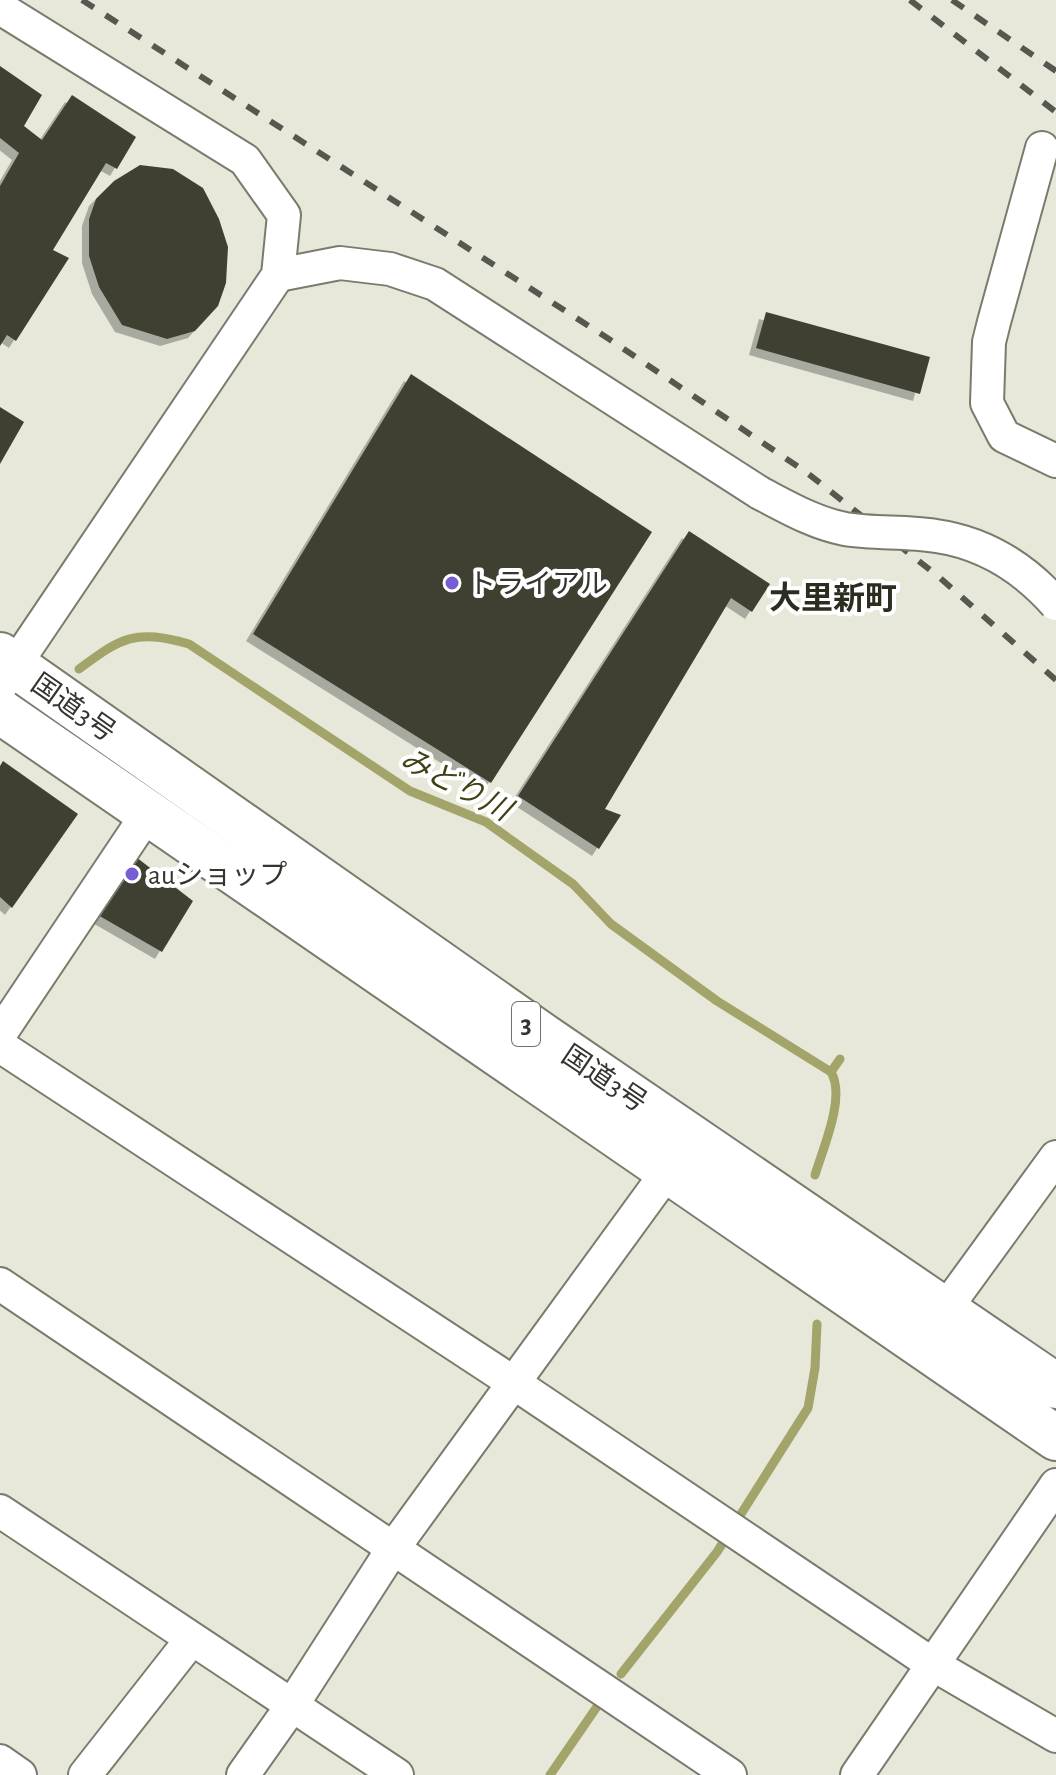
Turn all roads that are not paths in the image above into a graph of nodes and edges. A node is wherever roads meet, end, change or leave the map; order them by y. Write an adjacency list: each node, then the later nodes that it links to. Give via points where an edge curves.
1 (0, 8): 3 (street, via 245,160 284,215)
2 (1042, 148): 4 (street, via 989,342 987,403 1004,436)
3 (278, 275): 5 (street, bridge, via 340,263 390,269 435,284 760,493 845,529 937,536 976,545 1016,566); 6 (street)
4 (1056, 461)
5 (1056, 604)
6 (5, 669): 11 (highway, 国道3号 / 3)
7 (0, 711): 8 (highway, 国道3号 / 3)
8 (148, 813): 9 (street); 13 (highway, 国道3号 / 3)
9 (0, 1034)
10 (0, 1046): 16 (street)
11 (692, 1137): 13 (street); 15 (highway, 国道3号 / 3)
12 (1056, 1157): 15 (street)
13 (668, 1173): 15 (highway, 国道3号 / 3); 16 (street)
14 (0, 1284): 21 (street)
15 (932, 1326): 17 (highway, 国道3号 / 3); 18 (highway, 国道3号 / 3)
16 (514, 1383): 21 (street); 23 (street)
17 (1056, 1386)
18 (1056, 1438)
19 (1056, 1485): 23 (street)
20 (0, 1511): 22 (street)
21 (392, 1550): 24 (street); 31 (street)
22 (191, 1640): 24 (street); 28 (street)
23 (932, 1664): 25 (street); 32 (street)
24 (291, 1707): 29 (street); 30 (street)
25 (1056, 1736)
26 (0, 1761): 27 (street)
27 (20, 1775)
28 (85, 1775)
29 (243, 1775)
30 (397, 1775)
31 (730, 1775)
32 (857, 1775)

